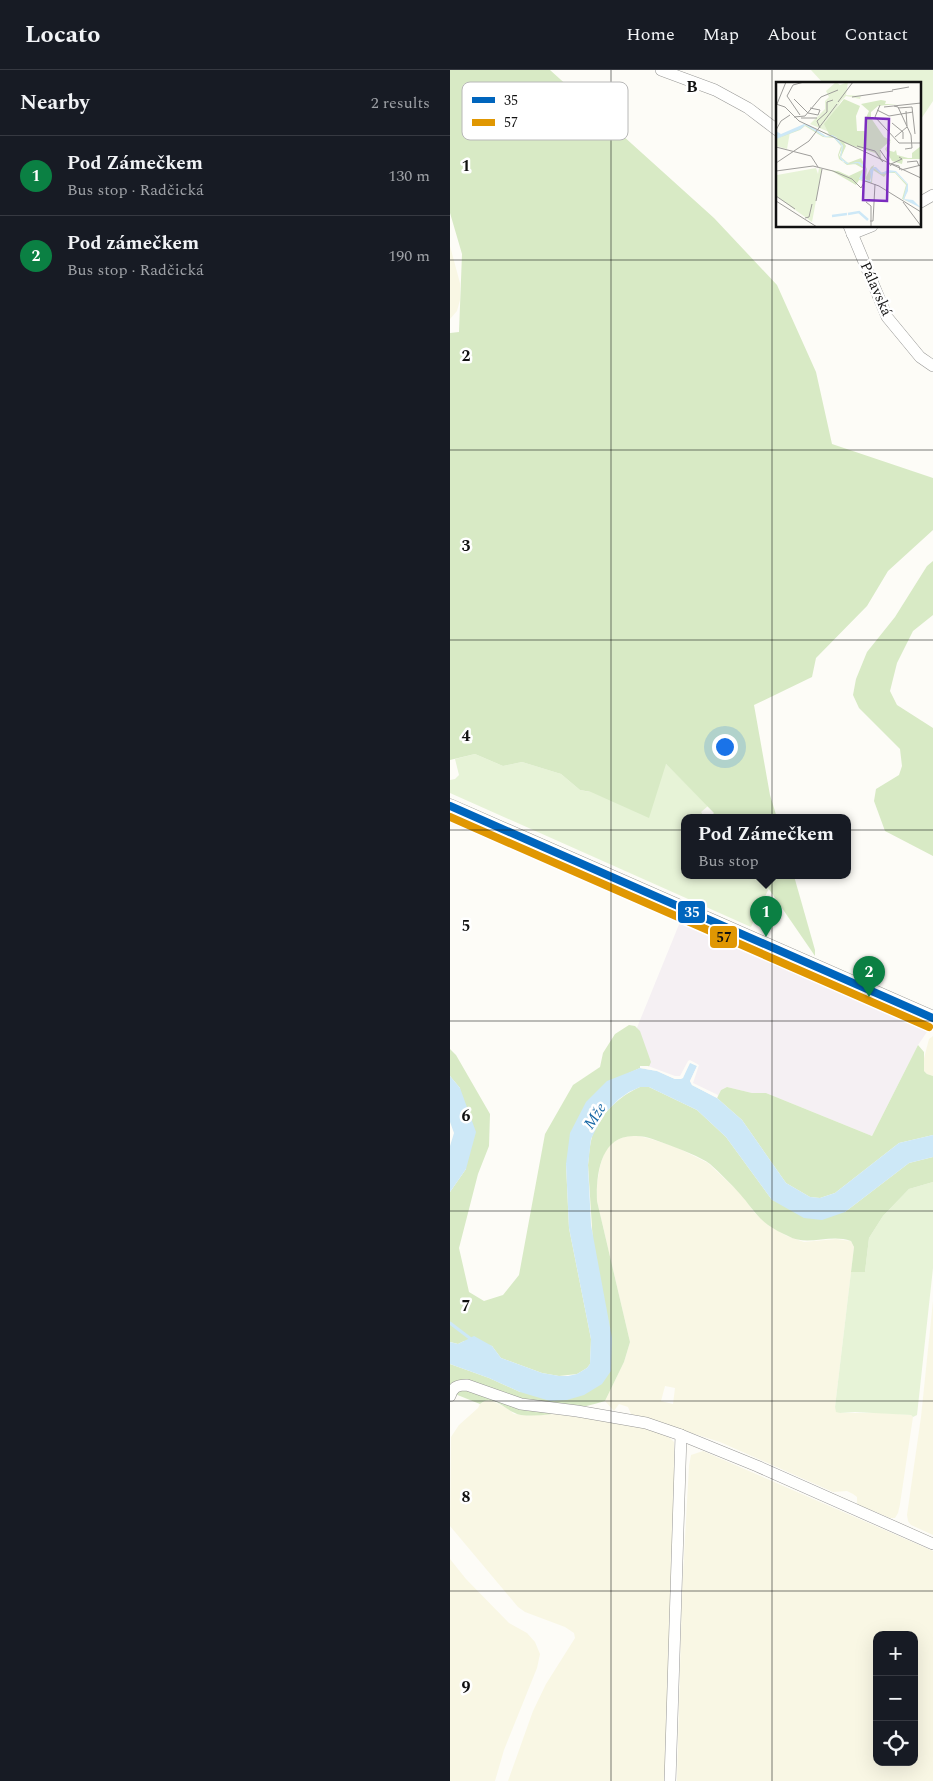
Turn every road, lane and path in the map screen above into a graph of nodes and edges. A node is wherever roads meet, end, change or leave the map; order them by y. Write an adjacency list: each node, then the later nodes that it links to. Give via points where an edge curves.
1 (662, 70): 2 (street, via 715,90 748,108)
2 (776, 129)
3 (933, 195): 4 (street)
4 (920, 202)
5 (850, 230): 6 (street, Pálavská, via 887,317 920,357)
6 (933, 366)
7 (450, 806): 8 (street)
8 (933, 1018)
9 (450, 1396): 10 (street, via 458,1385 466,1385 521,1404 646,1422)
10 (681, 1435): 11 (street); 12 (street)
11 (933, 1544)
12 (670, 1781)

